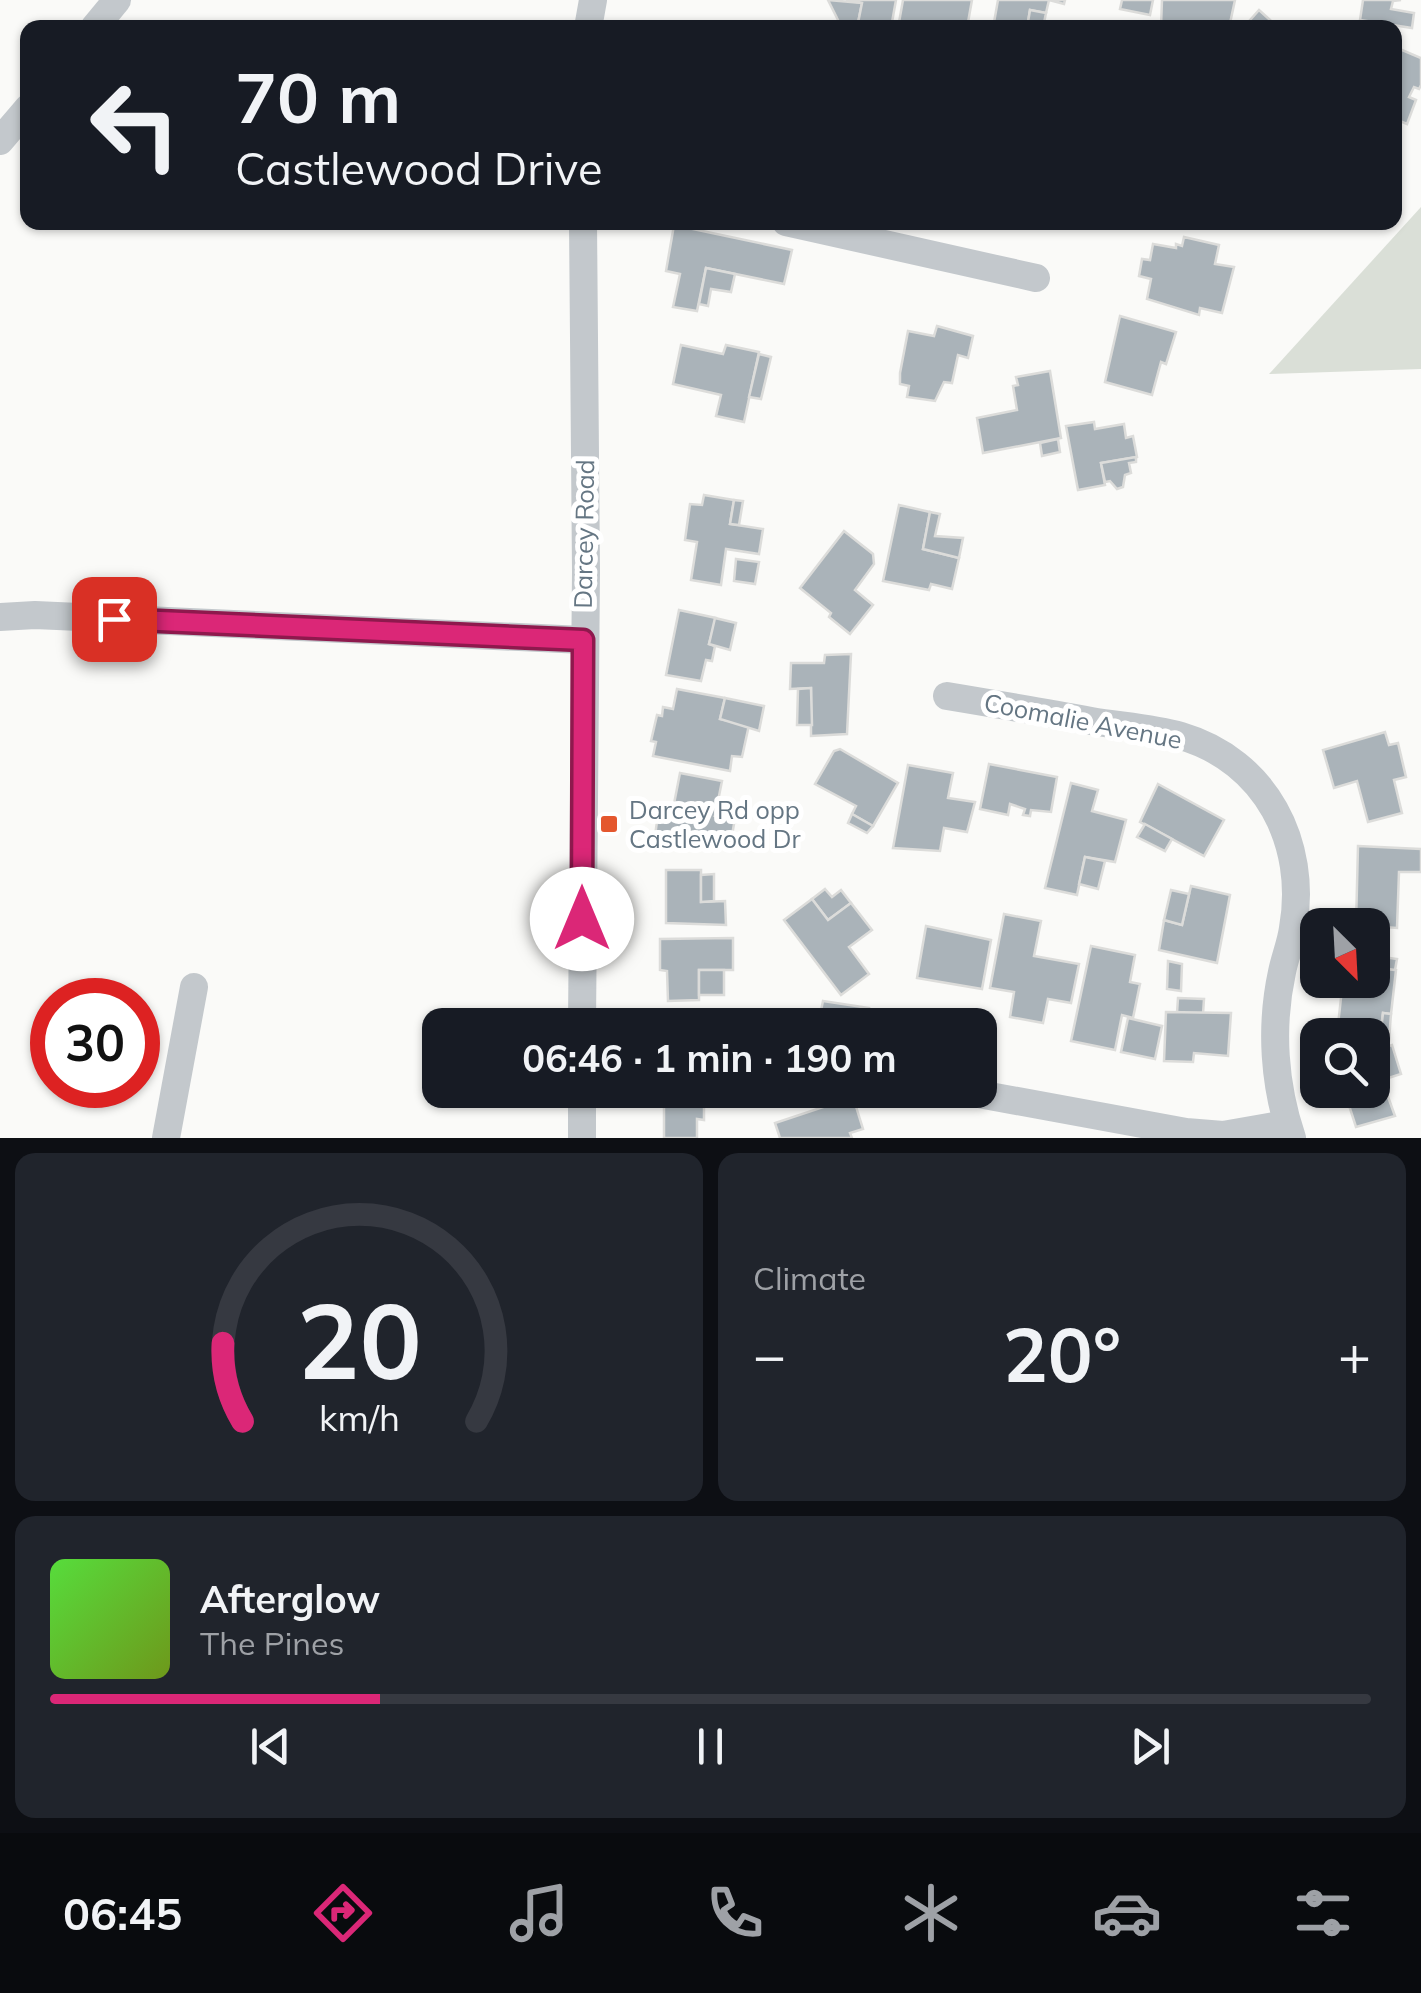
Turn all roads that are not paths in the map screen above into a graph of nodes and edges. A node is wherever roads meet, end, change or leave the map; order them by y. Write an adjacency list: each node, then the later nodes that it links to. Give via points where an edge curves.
1 (117, 0): 2 (street)
2 (101, 20)
3 (20, 117): 4 (street)
4 (0, 141)
5 (584, 230): 9 (street, Darcey Road)
6 (822, 230): 7 (street)
7 (1036, 278)
8 (0, 617): 9 (street)
9 (583, 640): 12 (street, Darcey Road)
10 (947, 696): 15 (street, Coomalie Avenue, via 1182,736 1220,752 1269,798 1283,821 1297,874 1294,927 1275,1015 1275,1057)
11 (194, 986): 16 (street)
12 (582, 1008)
13 (997, 1097): 15 (street, via 1186,1132)
14 (582, 1108): 17 (street)
15 (1290, 1131)
16 (166, 1138)
17 (582, 1138)

